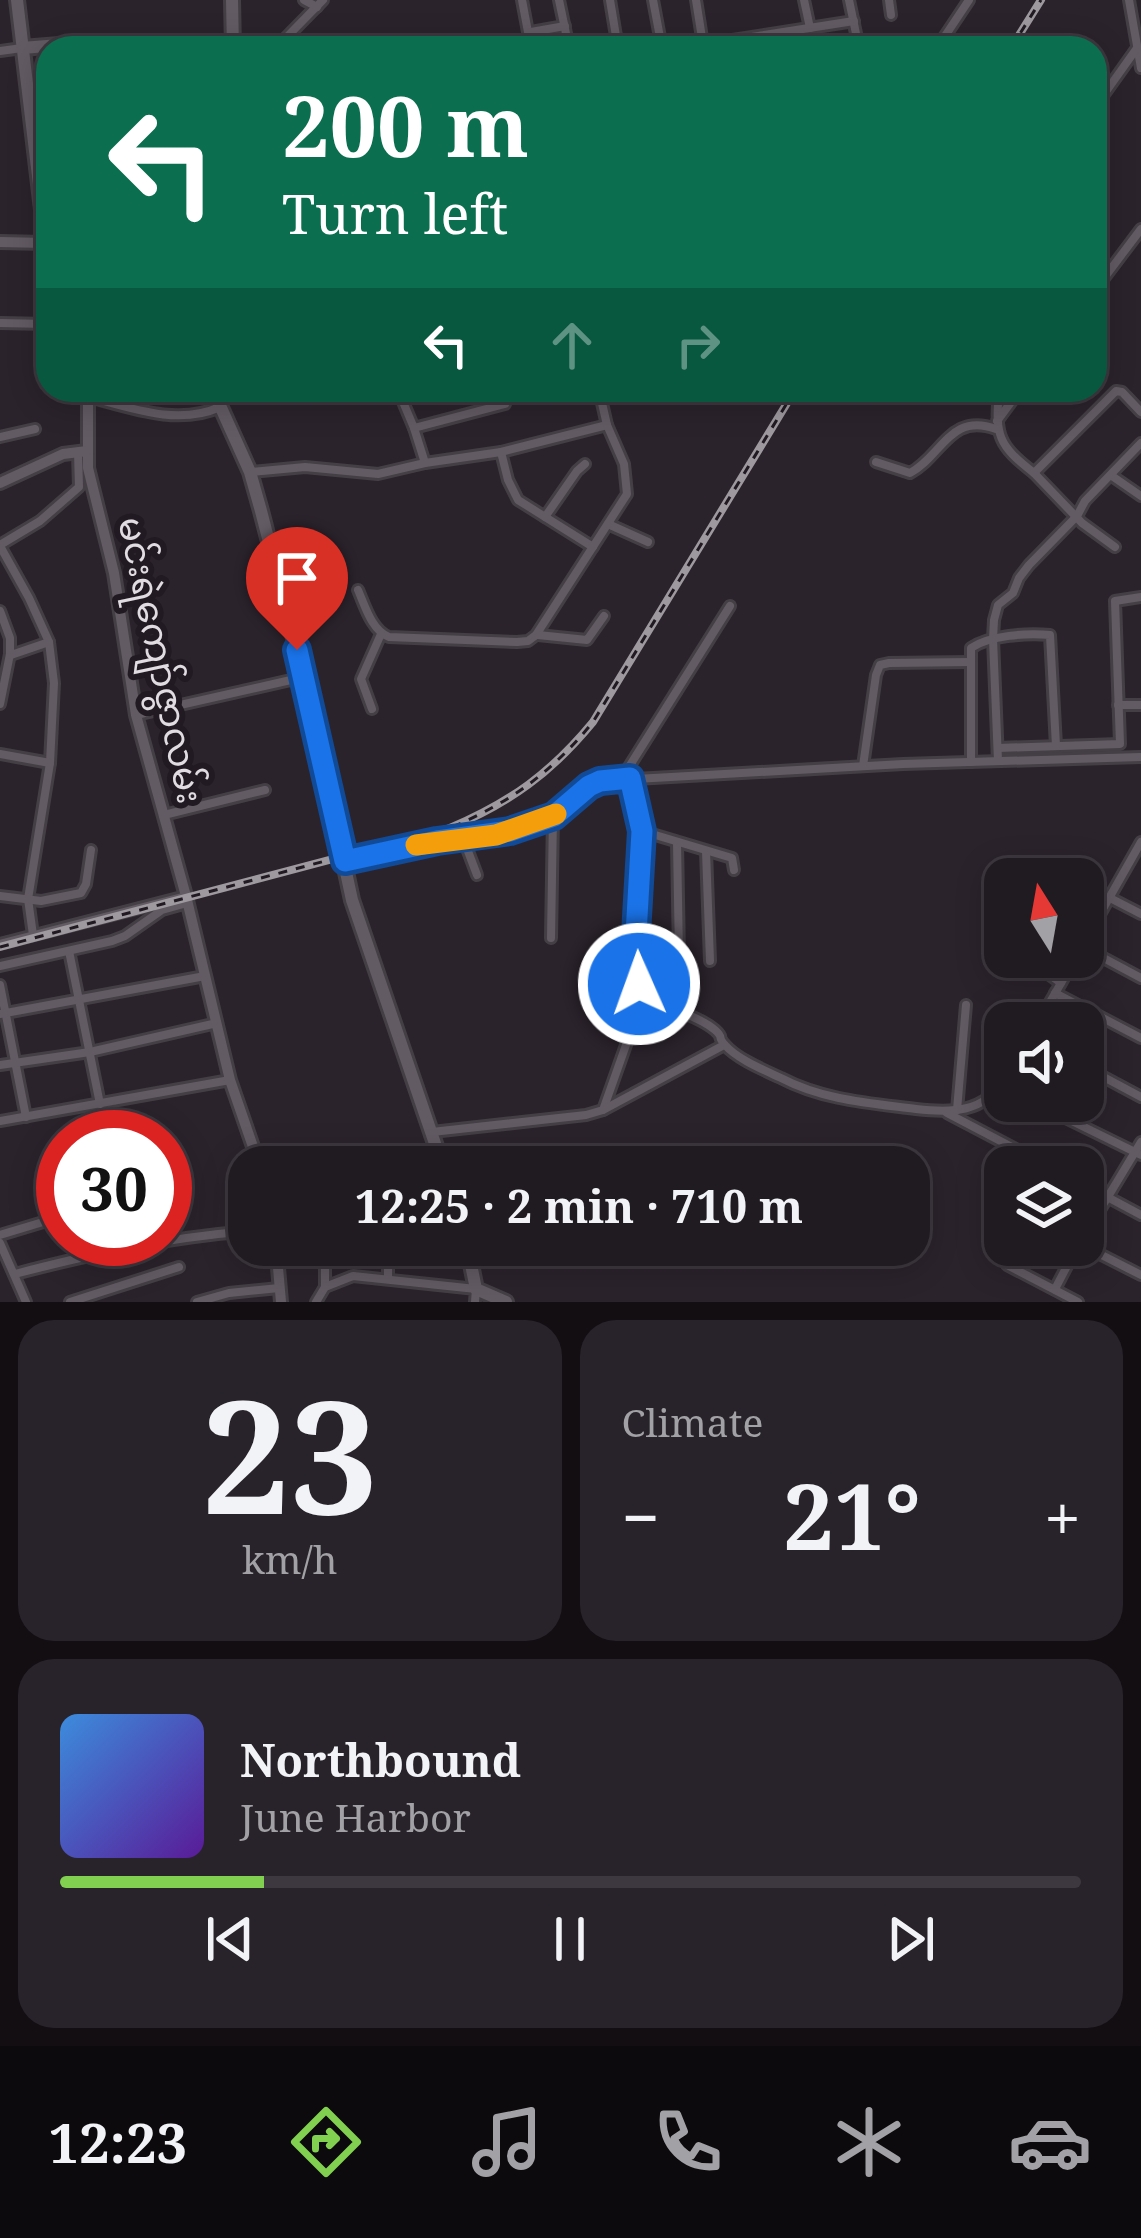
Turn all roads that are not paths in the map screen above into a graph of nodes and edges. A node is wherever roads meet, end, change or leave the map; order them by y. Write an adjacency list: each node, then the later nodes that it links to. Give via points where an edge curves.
1 (17, 0): 30 (main road)
2 (232, 0): 20 (main road)
3 (304, 0): 14 (street)
4 (522, 0): 19 (street)
5 (559, 0): 17 (street)
6 (610, 0): 23 (street)
7 (653, 0): 24 (street)
8 (696, 0): 25 (street)
9 (803, 0): 18 (street)
10 (850, 0): 16 (street)
11 (889, 0): 15 (street)
12 (970, 0): 28 (street)
13 (1129, 0): 31 (street)
14 (320, 4): 21 (street)
15 (891, 16)
16 (854, 21): 18 (street); 27 (street)
17 (565, 26): 19 (street); 22 (street)
18 (810, 28): 26 (street)
19 (529, 34)
20 (233, 36)
21 (288, 36)
22 (567, 36)
23 (616, 36)
24 (660, 36)
25 (702, 36)
26 (752, 36)
27 (857, 36)
28 (945, 36)
29 (36, 47): 30 (main road)
30 (22, 48): 32 (street); 34 (main road)
31 (1137, 48): 33 (street); 35 (street)
32 (0, 51)
33 (1141, 68)
34 (27, 88): 36 (main road); 37 (main road)
35 (1107, 90)
36 (36, 101)
37 (36, 159)
38 (1141, 229): 41 (street)
39 (0, 242): 40 (street)
40 (36, 244)
41 (1107, 274)
42 (0, 323): 43 (street)
43 (36, 324)
44 (1107, 400): 55 (street, via 1122,392)
45 (87, 402): 62 (street, မင်းရဲကျော်ဇွာလမ်း)
46 (119, 402): 54 (street, via 194,416)
47 (219, 402): 54 (main road)
48 (403, 402): 59 (street)
49 (601, 402): 56 (street)
50 (998, 402): 57 (street)
51 (1012, 402): 57 (street)
52 (1105, 402): 68 (street)
53 (505, 404): 59 (street)
54 (221, 406): 67 (main road)
55 (1141, 412)
56 (607, 425): 63 (street); 74 (street, via 627,480)
57 (997, 426): 64 (street, via 953,431 910,473); 68 (street, via 1016,460)
58 (35, 428): 60 (street)
59 (414, 428): 65 (street)
60 (0, 436)
61 (1141, 443): 69 (street)
62 (82, 452): 70 (street); 76 (street, via 79,487); 95 (street, မင်းရဲကျော်ဇွာလမ်း, via 114,573)
63 (501, 452): 65 (street); 73 (street, via 512,493)
64 (876, 461)
65 (425, 464): 67 (street, via 379,474)
66 (585, 464): 73 (street)
67 (250, 472): 90 (main road)
68 (1034, 473): 72 (street)
69 (1112, 476): 71 (street); 72 (street)
70 (0, 483)
71 (1141, 496)
72 (1077, 516): 77 (street); 86 (street, via 998,605)
73 (545, 517): 78 (street)
74 (608, 524): 75 (street); 78 (street)
75 (648, 542)
76 (0, 545): 87 (street)
77 (1115, 547)
78 (593, 548): 85 (street)
79 (358, 590): 84 (street)
80 (1141, 597): 92 (street, via 1115,601)
81 (730, 606): 106 (street)
82 (0, 611): 88 (street)
83 (604, 616): 85 (street, via 586,640)
84 (381, 634): 85 (street, via 517,642); 94 (street, via 361,680)
85 (536, 635)
86 (993, 639): 89 (street, via 973,644); 97 (street, via 1050,635); 98 (street)
87 (49, 642): 88 (street); 104 (street)
88 (7, 655): 91 (street)
89 (971, 662): 103 (street); 105 (street, via 880,665)
90 (304, 677): 95 (street); 116 (main road)
91 (0, 704)
92 (1118, 705): 93 (street); 96 (street)
93 (1141, 705)
94 (372, 709)
95 (136, 715): 108 (street, မင်းရဲကျော်ဇွာလမ်း)
96 (1120, 744): 97 (street); 101 (street)
97 (1056, 746): 98 (street)
98 (998, 748): 102 (street)
99 (0, 754): 104 (street)
100 (1141, 757): 101 (street)
101 (1120, 758): 102 (street)
102 (998, 761): 103 (street)
103 (971, 762): 105 (street)
104 (50, 763): 121 (street)
105 (863, 766): 106 (street)
106 (626, 778): 109 (street, via 589,786); 110 (street)
107 (265, 790): 108 (street)
108 (162, 815): 122 (street, မင်းရဲကျော်ဇွာလမ်း)
109 (554, 816): 111 (street); 126 (street)
110 (642, 831): 112 (street); 138 (street)
111 (463, 838): 116 (street); 118 (street)
112 (677, 842): 115 (street); 142 (street)
113 (1139, 848): 120 (street)
114 (91, 850): 121 (street, via 81,893)
115 (706, 851): 117 (street, via 732,858); 130 (street)
116 (345, 861): 161 (main road)
117 (734, 870)
118 (477, 874)
119 (0, 896): 121 (street)
120 (1110, 898): 123 (street); 124 (street)
121 (28, 899): 125 (street)
122 (187, 899): 125 (street); 128 (street, via 125,936); 132 (street, မင်းရဲကျော်ဇွာလမ်း)
123 (1104, 909)
124 (1141, 914)
125 (33, 935): 127 (street)
126 (550, 938)
127 (0, 944)
128 (69, 951): 131 (street); 139 (street)
129 (1104, 958): 135 (street)
130 (710, 961)
131 (0, 966)
132 (205, 976): 139 (street); 144 (street, မင်းရဲကျော်ဇွာလမ်း)
133 (1051, 978): 137 (street)
134 (1064, 978): 137 (street)
135 (1141, 978)
136 (0, 985): 143 (street)
137 (1058, 988): 140 (street); 145 (street)
138 (638, 999): 142 (street); 155 (street)
139 (80, 1000): 143 (street); 147 (street)
140 (1050, 1002)
141 (966, 1005): 156 (street)
142 (680, 1012): 146 (street, via 712,1027)
143 (3, 1013): 149 (street)
144 (217, 1023): 147 (street); 151 (street, မင်းရဲကျော်ဇွာလမ်း)
145 (1141, 1038)
146 (724, 1045): 155 (street); 157 (street, via 817,1094)
147 (91, 1052): 149 (street); 153 (street)
148 (0, 1065): 149 (street)
149 (16, 1065): 158 (street)
150 (1104, 1077): 152 (street)
151 (230, 1080): 153 (street); 163 (street, မင်းရဲကျော်ဇွာလမ်း)
152 (1141, 1096)
153 (100, 1104): 158 (street)
154 (984, 1104): 156 (street)
155 (603, 1110): 161 (street)
156 (957, 1111): 157 (street)
157 (946, 1113): 165 (street)
158 (26, 1117): 159 (street)
159 (0, 1121)
160 (1074, 1122): 166 (street)
161 (432, 1132): 164 (main road)
162 (1141, 1142): 166 (street)
163 (253, 1146)
164 (436, 1146)
165 (1010, 1146)
166 (1138, 1153): 168 (street)
167 (1104, 1195): 168 (street)
168 (1109, 1198): 169 (street); 170 (street)
169 (1104, 1206)
170 (1141, 1215)
171 (36, 1226): 173 (street)
172 (228, 1233): 181 (street)
173 (0, 1239): 181 (street)
174 (1104, 1255): 182 (street)
175 (325, 1266): 184 (street)
176 (388, 1266): 183 (street)
177 (470, 1266): 187 (main road)
178 (1009, 1266): 185 (street)
179 (1068, 1266): 185 (street)
180 (179, 1268): 189 (street)
181 (15, 1274): 188 (street)
182 (1141, 1275)
183 (388, 1280): 184 (street, via 353,1276); 187 (street)
184 (325, 1288): 191 (street)
185 (1054, 1289): 193 (street)
186 (280, 1295): 190 (street, via 229,1293)
187 (475, 1296): 192 (main road)
188 (26, 1302)
189 (70, 1302)
190 (197, 1302)
191 (316, 1302)
192 (506, 1302)
193 (1078, 1302)

